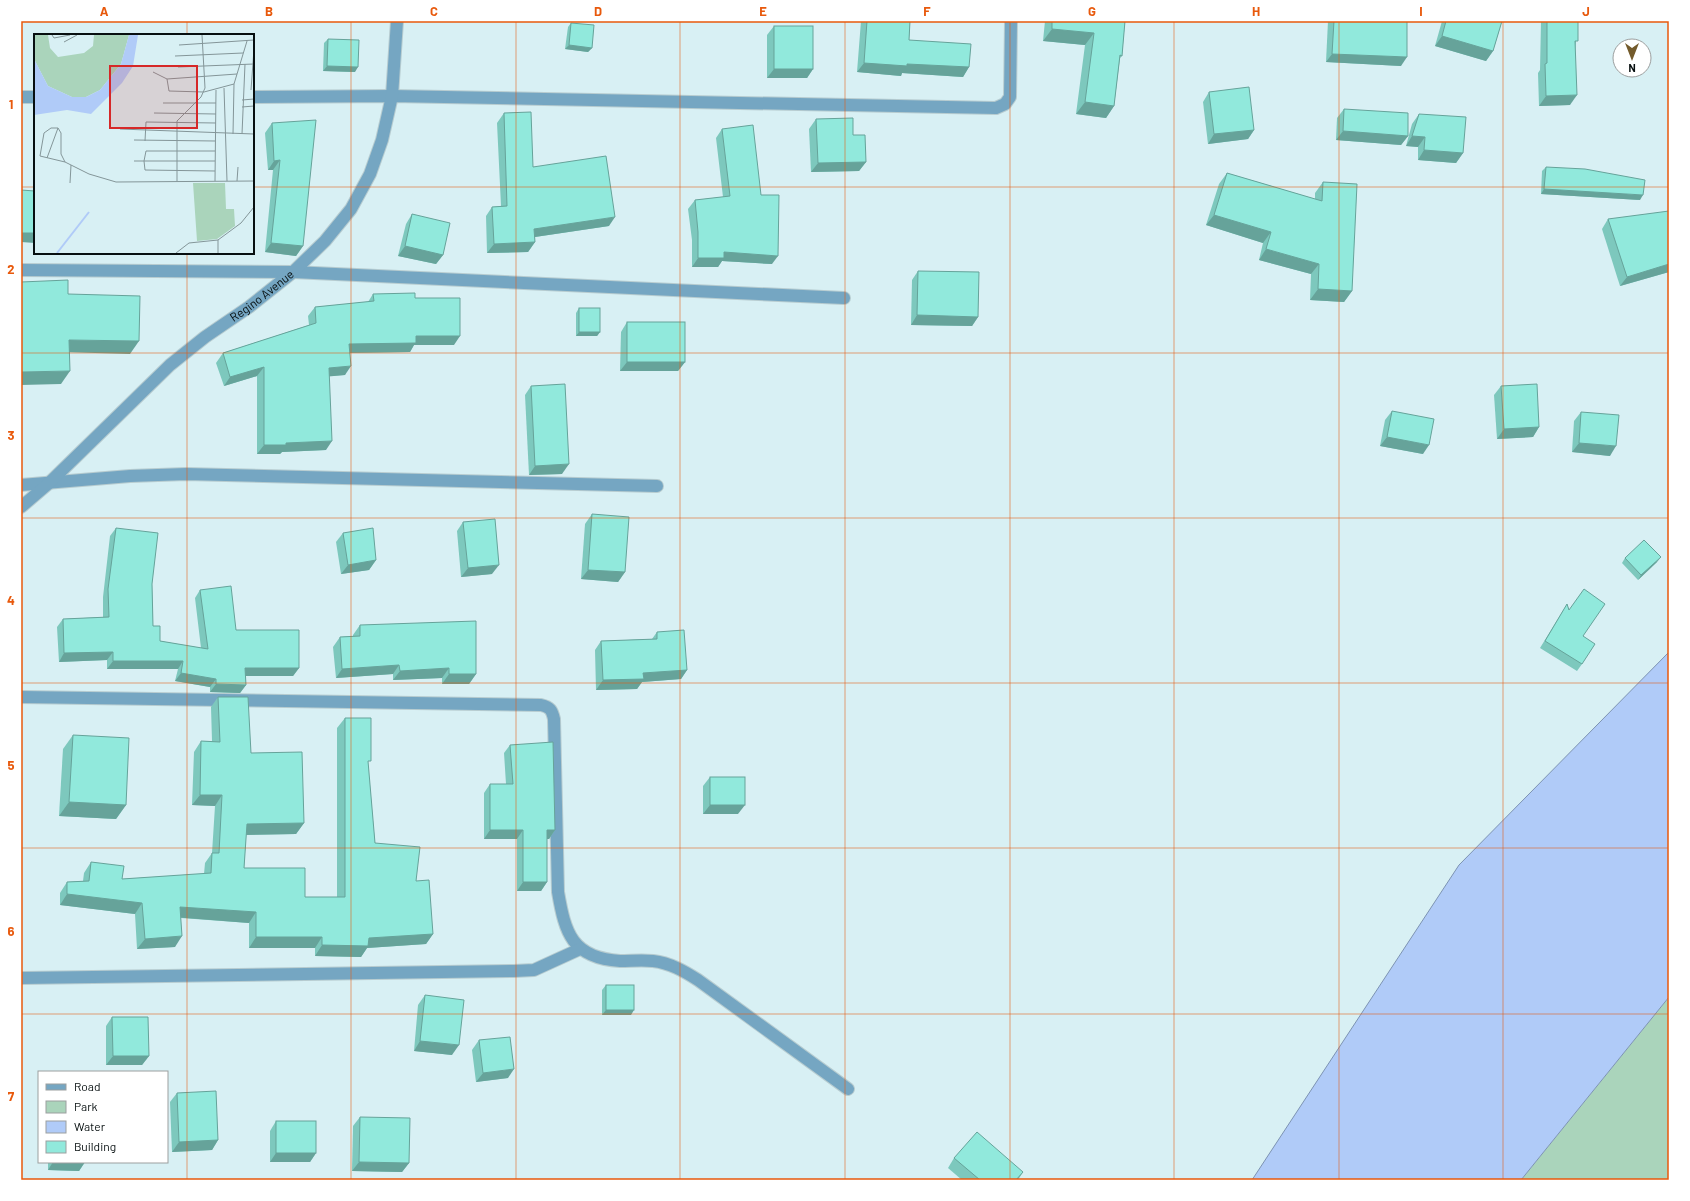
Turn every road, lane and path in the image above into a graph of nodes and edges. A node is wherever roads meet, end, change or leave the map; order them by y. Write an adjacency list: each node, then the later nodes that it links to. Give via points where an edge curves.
1 (397, 21): 4 (street, Regino Avenue)
2 (1011, 21): 4 (street, via 1010,97 996,108)
3 (254, 96): 4 (street)
4 (392, 96): 8 (street, Regino Avenue, via 382,140 370,174 351,209 325,241)
5 (21, 97): 6 (street)
6 (34, 97)
7 (21, 270): 8 (street)
8 (292, 272): 9 (street); 10 (street, Regino Avenue, via 170,365)
9 (844, 298)
10 (48, 484): 11 (street); 12 (street, via 130,476 186,474); 13 (street, Regino Avenue)
11 (21, 485)
12 (657, 486)
13 (21, 507)
14 (21, 697): 15 (street, via 548,706 554,719 558,892 569,934)
15 (580, 949): 16 (street, via 534,970); 17 (street, via 597,958 654,961 675,966)
16 (21, 978)
17 (848, 1089)

